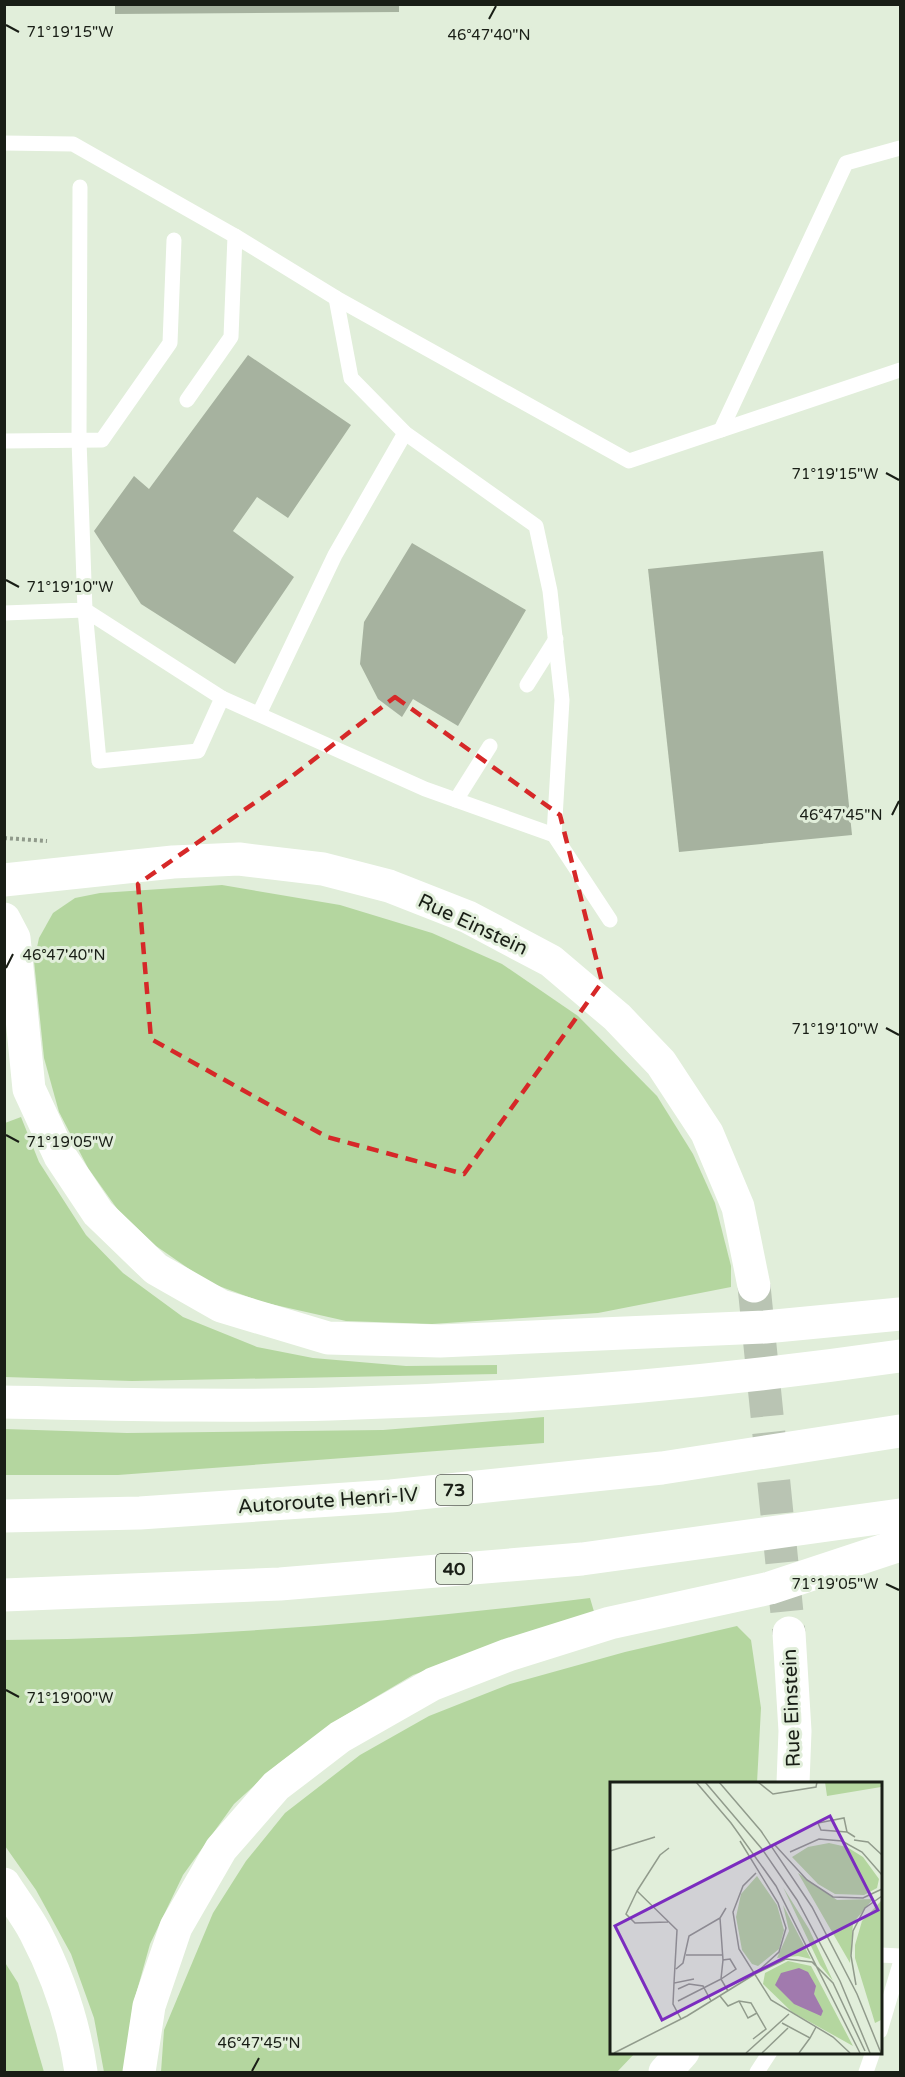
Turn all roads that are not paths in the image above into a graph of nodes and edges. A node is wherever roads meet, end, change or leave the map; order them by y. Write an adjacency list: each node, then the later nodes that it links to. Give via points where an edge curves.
1 (4, 143): 4 (lane, via 73,144)
2 (900, 148): 9 (lane, via 846,163)
3 (80, 188): 11 (lane)
4 (235, 236): 6 (lane); 8 (lane, via 231,337)
5 (174, 240): 11 (lane, via 170,343 102,440)
6 (336, 298): 9 (lane, via 629,461); 10 (lane, via 351,378)
7 (900, 370): 9 (lane)
8 (187, 400)
9 (721, 430)
10 (405, 432): 15 (lane, via 536,526); 18 (lane, via 335,555)
11 (79, 440): 12 (lane); 13 (lane)
12 (4, 441)
13 (86, 610): 14 (lane); 17 (lane); 17 (lane, via 99,761 198,751)
14 (4, 613)
15 (556, 639): 16 (lane); 21 (lane, via 562,700)
16 (527, 685)
17 (222, 698): 18 (lane)
18 (259, 714): 20 (lane)
19 (490, 746): 20 (lane)
20 (456, 800): 21 (lane)
21 (554, 835): 24 (lane)
22 (4, 880): 25 (main road, Rue Einstein, via 238,859 323,868 388,886 468,917 551,961 617,1017 661,1063 707,1133 738,1207)
23 (4, 919): 26 (main road, via 14,938 29,1089 60,1156 98,1213 156,1269 221,1306 328,1338 440,1341 765,1327)
24 (610, 920)
25 (754, 1286)
26 (900, 1314)
27 (900, 1356): 28 (main road, via 577,1391 413,1401)
28 (4, 1402)
29 (900, 1431): 31 (main road, Autoroute Henri-IV / 73, via 662,1468 391,1496 140,1514)
30 (900, 1515): 33 (main road, 40, via 571,1560 280,1584)
31 (4, 1516)
32 (900, 1545): 45 (main road, via 771,1588 610,1623 508,1655 433,1684 340,1737 276,1786 221,1849 177,1927 149,2006)
33 (4, 1595)
34 (789, 1633): 35 (main road, Rue Einstein, via 795,1731)
35 (793, 1782)
36 (4, 1884): 44 (main road, via 34,1930 61,1989)
37 (881, 1955): 38 (lane)
38 (900, 1956)
39 (900, 1964): 40 (lane)
40 (881, 2025)
41 (681, 2053): 46 (main road)
42 (769, 2053): 47 (lane)
43 (873, 2053): 48 (lane)
44 (81, 2073)
45 (139, 2073)
46 (665, 2073)
47 (757, 2073)
48 (866, 2073)

